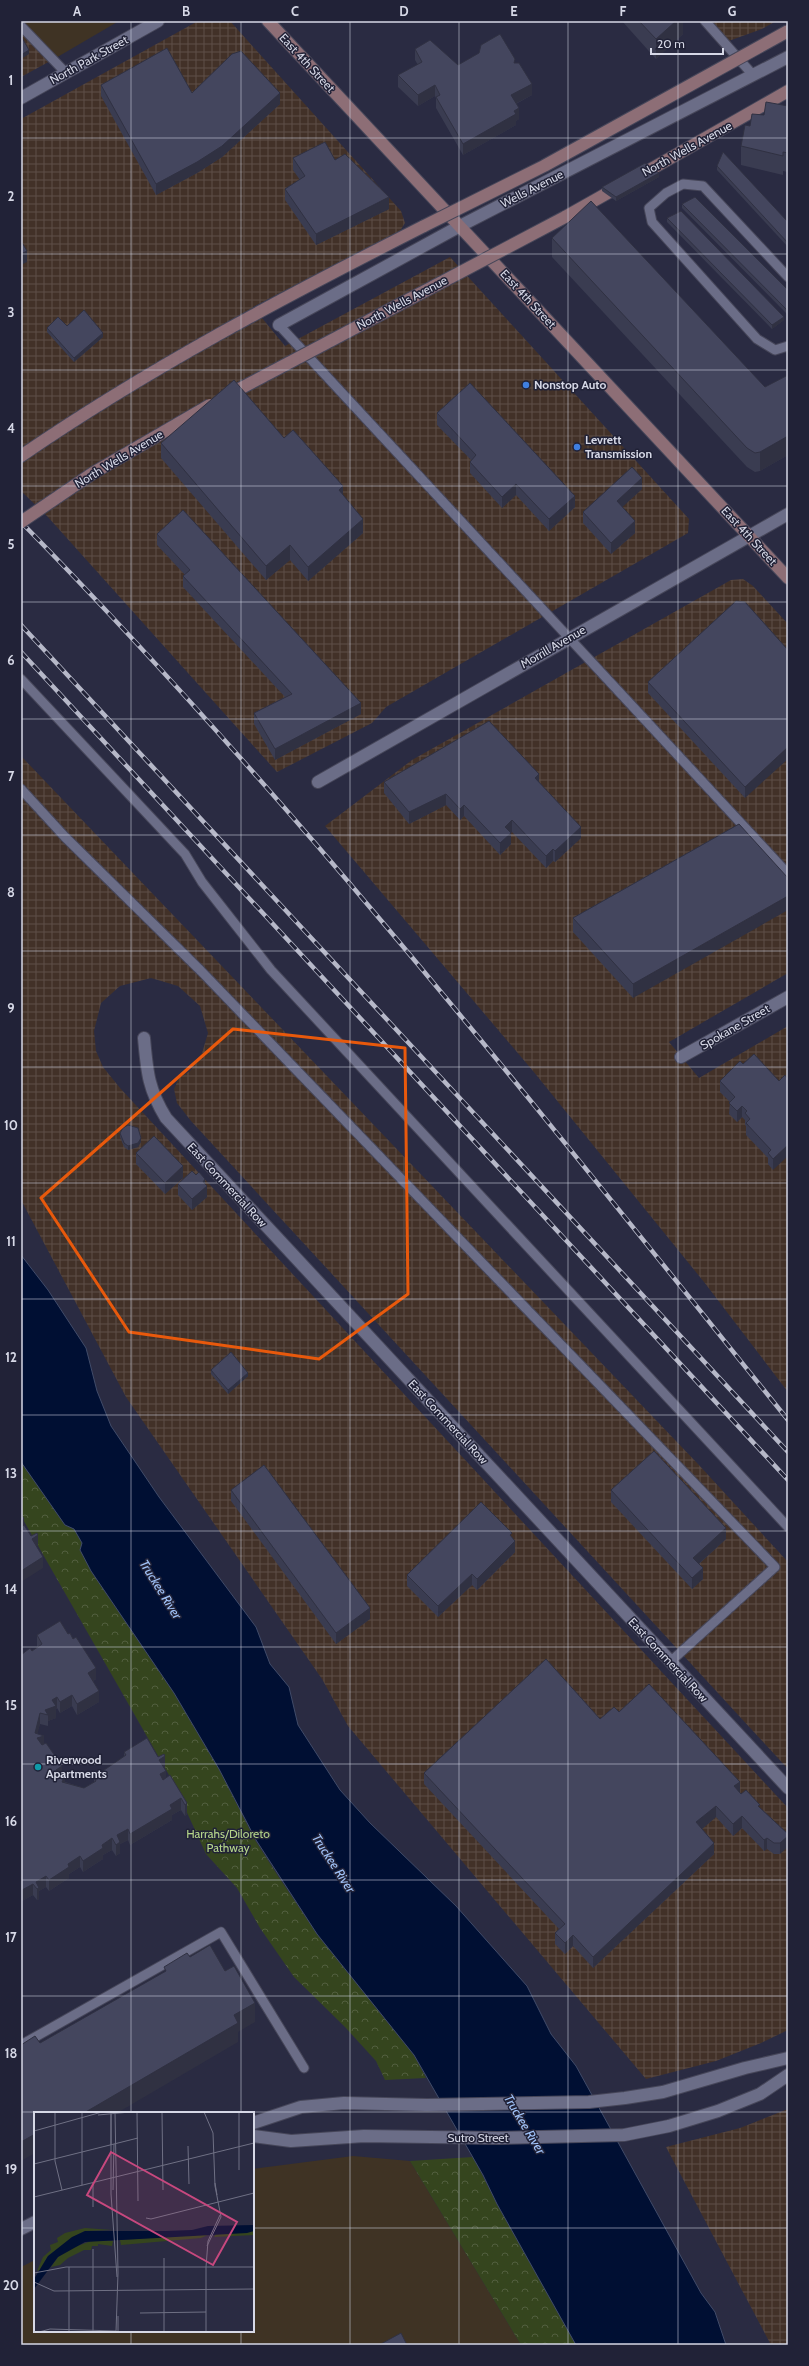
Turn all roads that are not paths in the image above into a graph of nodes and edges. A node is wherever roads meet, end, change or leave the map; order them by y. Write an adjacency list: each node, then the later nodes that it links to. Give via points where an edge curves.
1 (158, 21): 7 (street, North Park Street)
2 (268, 21): 11 (main road, East 4th Street)
3 (705, 21): 8 (lane)
4 (21, 26): 7 (lane)
5 (788, 31): 15 (main road, bridge, via 544,166 208,338 76,418)
6 (788, 57): 8 (street, Wells Avenue)
7 (66, 72): 10 (street, North Park Street)
8 (753, 76): 11 (street, Wells Avenue)
9 (788, 91): 17 (main road, North Wells Avenue, bridge, via 558,220 221,398 93,473)
10 (21, 98)
11 (460, 226): 13 (street, Wells Avenue); 18 (main road, East 4th Street)
12 (788, 277): 14 (lane, via 704,186 683,184 666,193 649,208 652,222 757,339 775,350)
13 (279, 325): 20 (lane)
14 (788, 346)
15 (21, 456)
16 (788, 514): 18 (street, Morrill Avenue)
17 (21, 522)
18 (748, 535): 19 (main road, East 4th Street); 20 (street, Morrill Avenue)
19 (788, 578)
20 (569, 637): 22 (street, Morrill Avenue); 24 (lane)
21 (21, 679): 28 (lane, via 185,854 202,882 271,970)
22 (318, 782)
23 (21, 789): 29 (lane, via 65,837 201,971 775,1567)
24 (788, 874)
25 (788, 997): 27 (street, Spokane Street)
26 (144, 1038): 29 (street, East Commercial Row, via 147,1074 153,1098 166,1118)
27 (681, 1058)
28 (788, 1527)
29 (670, 1662): 30 (street, East Commercial Row)
30 (788, 1788)
31 (21, 2045): 33 (lane, via 221,1932)
32 (788, 2058): 35 (street, via 663,2092 625,2098 590,2102 427,2105 344,2103 301,2107)
33 (304, 2068)
34 (788, 2074): 36 (street, Sutro Street, via 760,2094 718,2111 669,2126 624,2134 498,2138 364,2136 290,2141)
35 (254, 2123)
36 (254, 2136)
37 (34, 2222): 38 (street)
38 (21, 2229)

